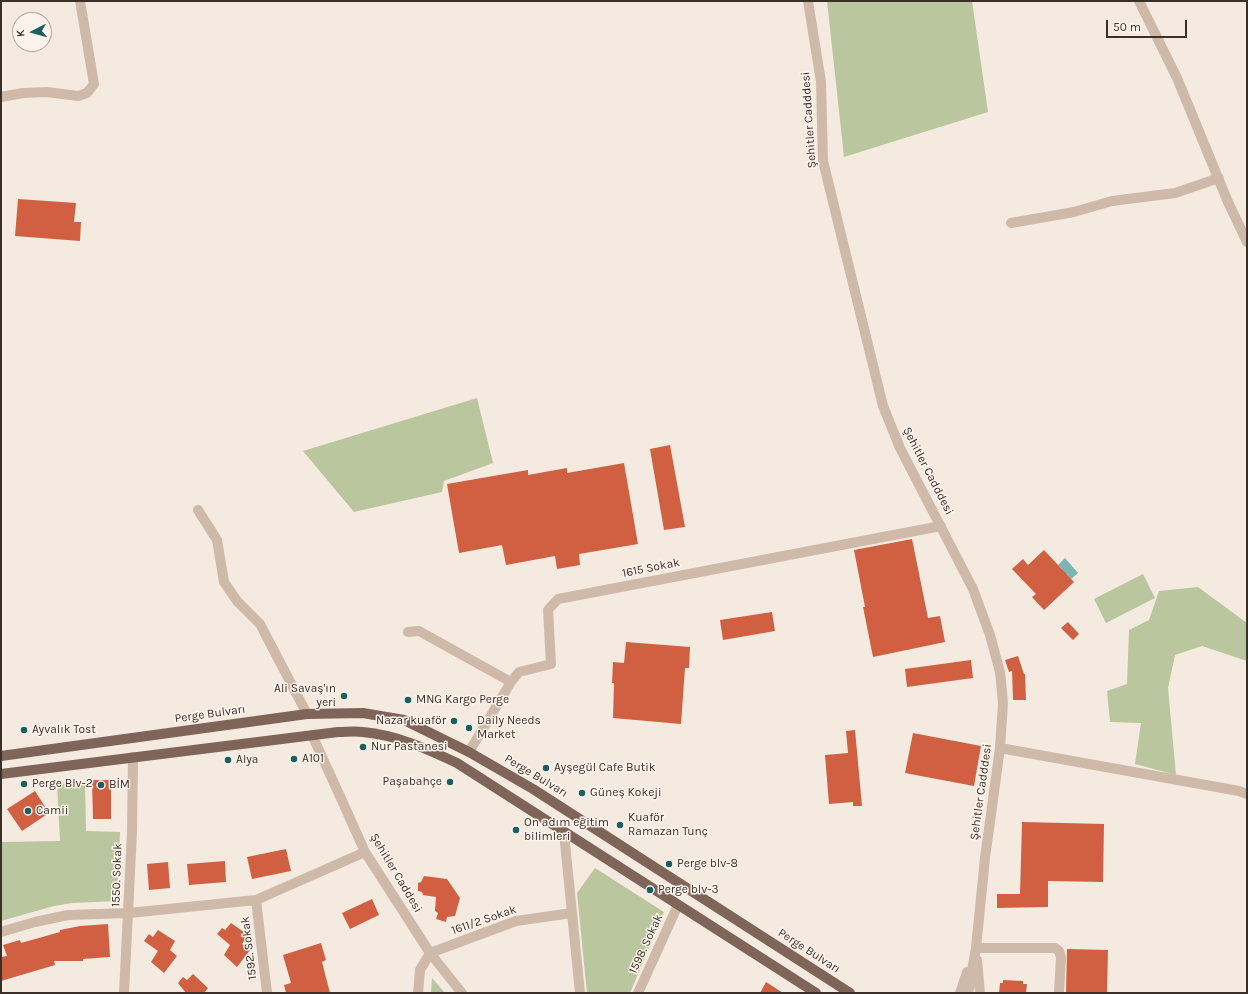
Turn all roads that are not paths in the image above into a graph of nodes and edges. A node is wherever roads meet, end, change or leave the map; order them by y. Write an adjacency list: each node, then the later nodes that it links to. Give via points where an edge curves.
1 (80, 1): 4 (street, via 94,84 87,93 78,96 47,92 23,93)
2 (808, 1): 9 (street, Şehitler Cadddesi, via 821,82 823,161 883,406 900,448)
3 (1139, 1): 5 (street, via 1178,78)
4 (1, 97)
5 (1219, 178): 6 (street, via 1175,193 1112,202 1074,212); 7 (street)
6 (1011, 223)
7 (1247, 242)
8 (198, 510): 12 (street, via 218,540 224,582 237,601 260,624)
9 (941, 526): 11 (street, 1615 Sokak, via 558,599 548,610 551,664 518,672); 14 (street, Şehitler Cadddesi, via 973,589 1000,672 1003,703)
10 (408, 632): 11 (street, via 419,631)
11 (511, 682): 15 (street, 1615 Sokak)
12 (307, 714): 15 (main road, Perge Bulvarı, via 363,713 404,720); 16 (main road, Perge Bulvarı)
13 (312, 735): 17 (main road); 20 (main road, via 363,732 394,737 419,745 457,763); 21 (street, Şehitler Caddesi)
14 (1000, 748): 19 (street); 27 (street, Şehitler Cadddesi)
15 (469, 752): 36 (main road, Perge Bulvarı, via 533,789)
16 (1, 756)
17 (133, 757): 18 (main road); 24 (street, 1550. Sokak)
18 (1, 774)
19 (1247, 794)
20 (564, 832): 23 (main road); 25 (street)
21 (365, 852): 22 (street); 28 (street, Şehitler Caddesi)
22 (256, 900): 24 (street); 30 (street, 1592. Sokak)
23 (678, 905): 34 (street, 1598. Sokak); 35 (main road)
24 (129, 913): 26 (street, via 68,915); 29 (street, 1550. Sokak)
25 (572, 913): 28 (street, 1611/2 Sokak, via 516,921); 33 (street)
26 (1, 932)
27 (976, 948): 37 (street); 38 (street); 39 (street); 40 (street, via 1055,948 1061,957)
28 (430, 953): 31 (street, via 420,970); 32 (street, Şehitler Caddesi)
29 (124, 993)
30 (267, 993)
31 (418, 993)
32 (462, 993)
33 (580, 993)
34 (638, 993)
35 (816, 993)
36 (850, 993)
37 (960, 993)
38 (968, 993)
39 (980, 993)
40 (1059, 993)

